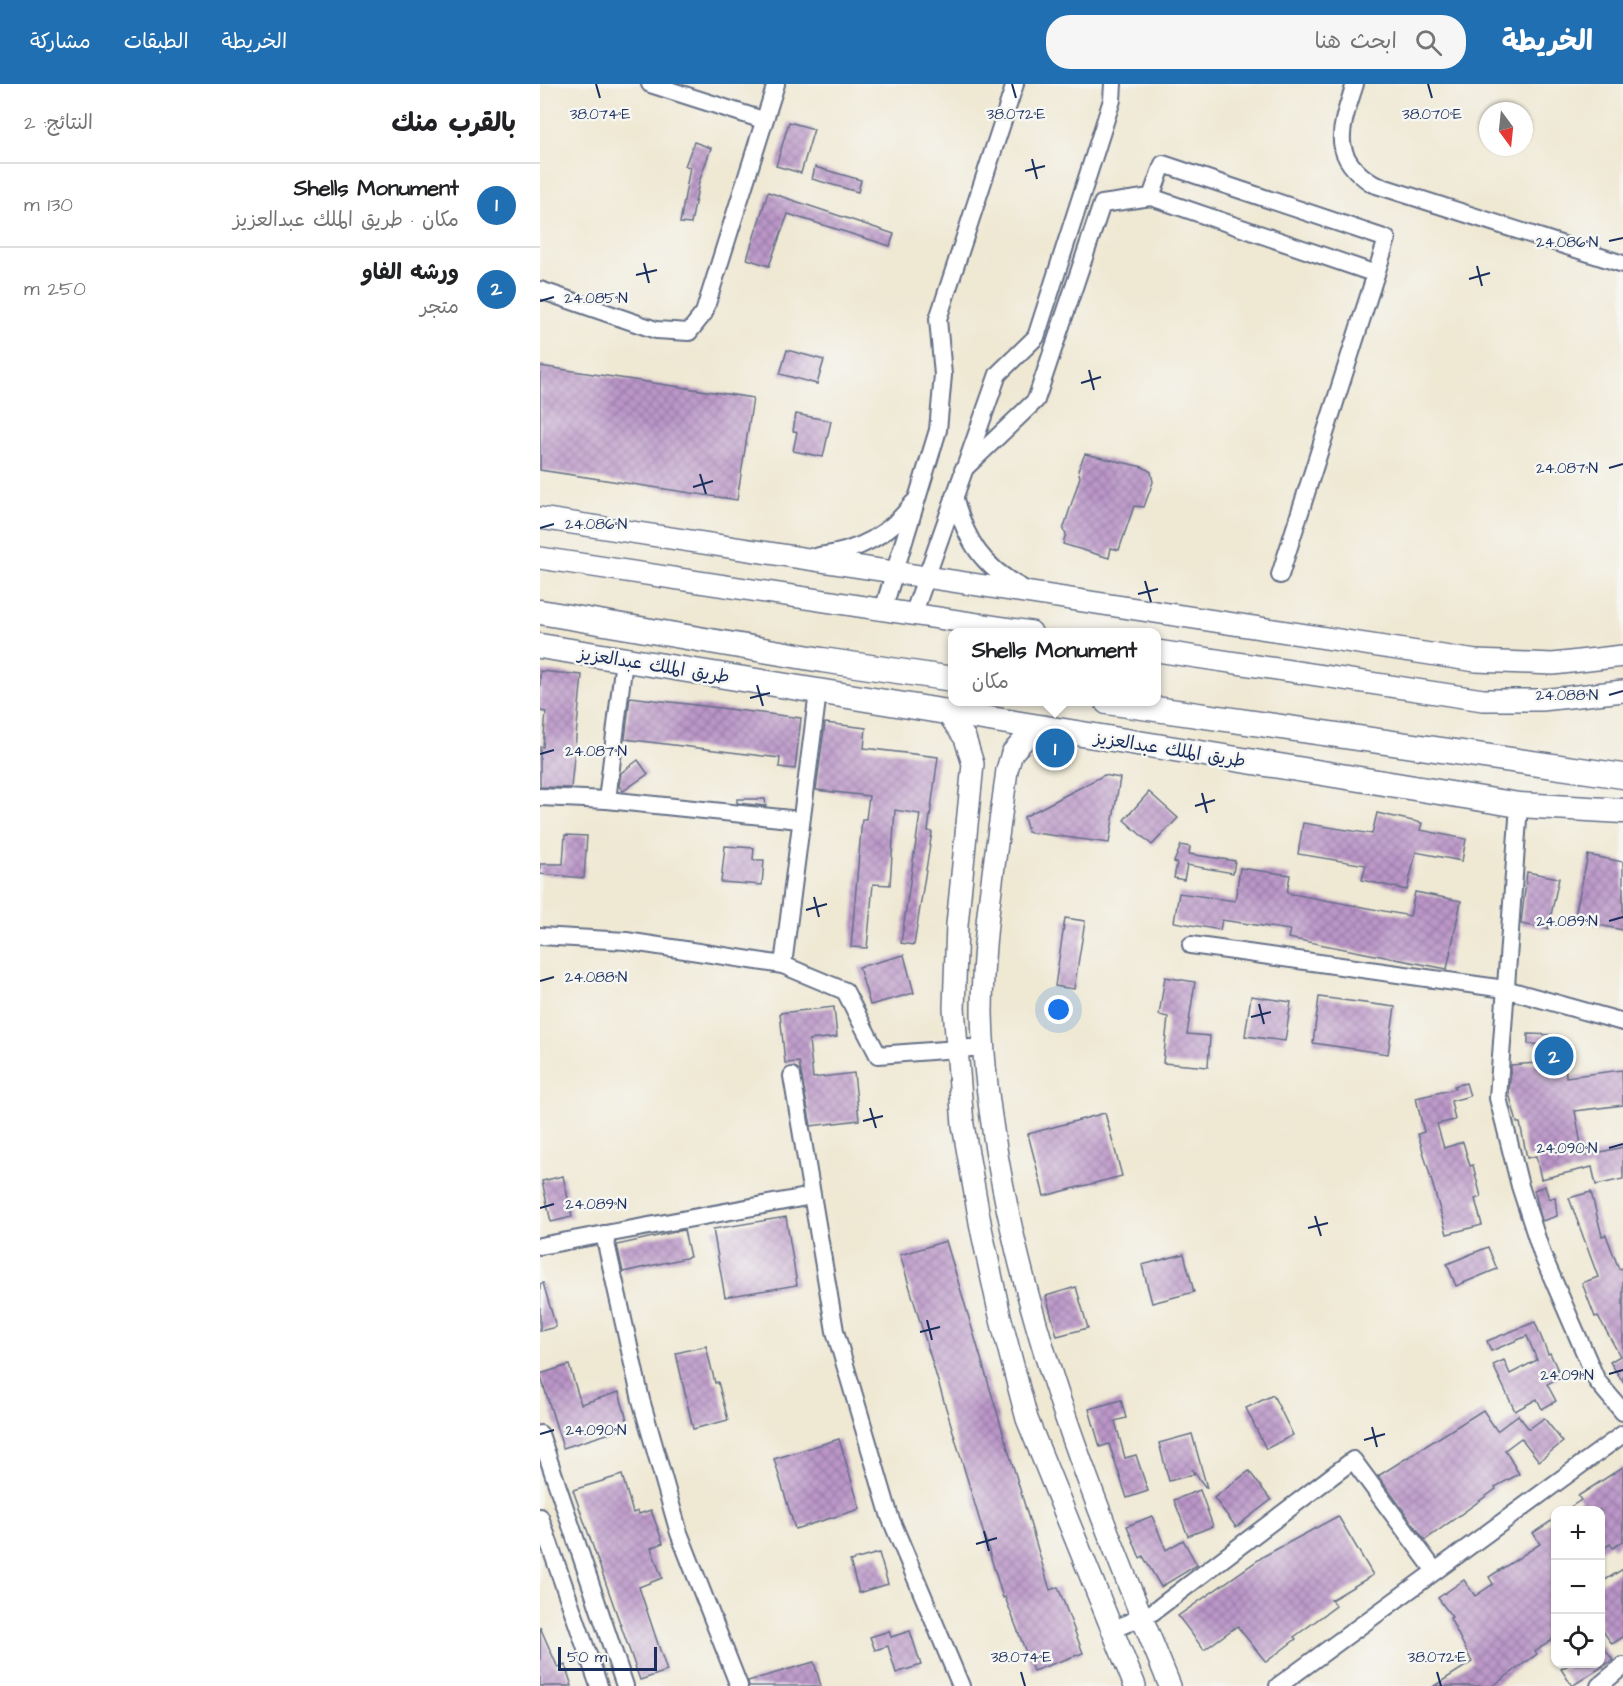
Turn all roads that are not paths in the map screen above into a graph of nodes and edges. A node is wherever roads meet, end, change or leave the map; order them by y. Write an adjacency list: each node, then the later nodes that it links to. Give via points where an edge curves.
1 (650, 84): 6 (street)
2 (776, 84): 6 (street)
3 (1015, 84): 12 (street, via 938,319 943,375 938,430)
4 (1113, 84): 11 (street, via 1112,100 1036,337 998,374)
5 (1355, 84): 8 (street, via 1342,123 1341,141 1346,159 1358,174 1373,184)
6 (763, 120): 10 (street, via 704,313 689,332 656,330)
7 (1151, 197): 9 (street); 9 (street, via 1163,164 1387,239); 11 (street, via 1102,204 1036,400)
8 (1623, 264)
9 (1376, 274): 18 (street)
10 (540, 290)
11 (963, 470): 13 (street)
12 (920, 495): 16 (street, via 902,518 874,539 840,553); 17 (street)
13 (954, 496): 19 (street); 20 (street, via 966,536 977,552 995,570)
14 (540, 518): 16 (main road)
15 (540, 558): 21 (main road)
16 (807, 558): 17 (main road)
17 (895, 572): 19 (main road); 21 (street)
18 (1280, 575)
19 (925, 577): 20 (main road); 23 (street)
20 (1032, 594): 27 (main road, via 1476,661 1553,664)
21 (883, 610): 23 (main road)
22 (540, 612): 29 (highway, طريق الملك عبدالعزيز)
23 (913, 615): 24 (main road)
24 (998, 628)
25 (540, 646): 28 (highway, طريق الملك عبدالعزيز)
26 (1161, 652): 30 (main road, via 1483,700 1542,700)
27 (1623, 656)
28 (624, 660): 31 (highway, طريق الملك عبدالعزيز); 37 (street)
29 (948, 678)
30 (1623, 691)
31 (818, 692): 33 (highway, طريق الملك عبدالعزيز); 40 (street)
32 (1135, 706): 35 (highway, طريق الملك عبدالعزيز)
33 (947, 713): 34 (highway, طريق الملك عبدالعزيز); 47 (main road, via 965,738 973,764 957,925)
34 (1036, 727): 38 (highway, طريق الملك عبدالعزيز); 46 (main road, via 1012,753 1007,770 988,927 982,1010)
35 (1623, 776)
36 (540, 797): 37 (street)
37 (607, 800): 40 (street)
38 (1519, 805): 39 (highway, طريق الملك عبدالعزيز); 44 (street)
39 (1623, 811)
40 (800, 820): 43 (street)
41 (540, 936): 43 (street, via 626,941)
42 (1191, 945): 44 (street)
43 (783, 965): 47 (street, via 845,991 878,1055)
44 (1505, 989): 45 (street); 52 (street, via 1498,1098 1520,1186 1570,1325 1597,1380)
45 (1623, 1022)
46 (984, 1047): 47 (street); 57 (main road, via 990,1119 1030,1307 1061,1409)
47 (956, 1048): 58 (main road, via 963,1125 981,1228 1024,1408)
48 (792, 1076): 49 (street)
49 (812, 1196): 50 (street); 63 (street, via 835,1331 890,1517)
50 (604, 1234): 51 (street); 62 (street, via 641,1400 679,1533)
51 (540, 1246)
52 (1623, 1412)
53 (540, 1434): 61 (street)
54 (1623, 1434): 56 (street)
55 (540, 1517): 60 (street)
56 (1435, 1571): 57 (street, via 1353,1460); 66 (street)
57 (1142, 1618): 58 (street); 65 (main road)
58 (1112, 1629): 64 (main road)
59 (1623, 1666): 67 (street)
60 (599, 1686)
61 (625, 1686)
62 (740, 1686)
63 (961, 1686)
64 (1135, 1686)
65 (1170, 1686)
66 (1278, 1686)
67 (1599, 1686)

